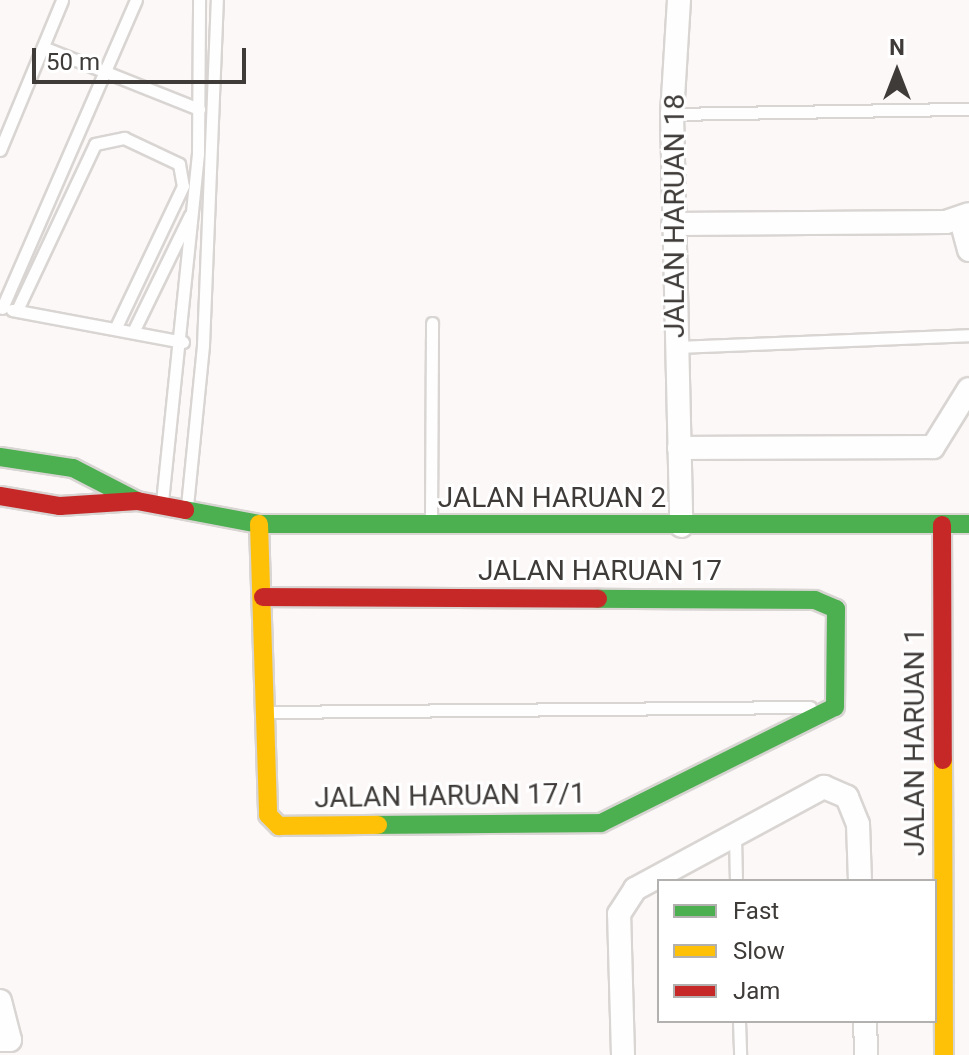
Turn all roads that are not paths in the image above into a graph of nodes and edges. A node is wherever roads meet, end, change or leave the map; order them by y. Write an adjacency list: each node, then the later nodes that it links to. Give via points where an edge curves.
1 (62, 0): 6 (lane)
2 (136, 0): 7 (lane)
3 (199, 0): 8 (lane)
4 (217, 0): 31 (lane, via 203,345)
5 (679, 0): 10 (street, JALAN HARUAN 18)
6 (43, 47): 7 (lane); 11 (lane)
7 (107, 73): 8 (lane); 17 (lane)
8 (199, 109): 13 (lane)
9 (969, 109): 10 (lane)
10 (672, 114): 15 (street, JALAN HARUAN 18)
11 (3, 137): 12 (lane)
12 (0, 150)
13 (194, 207): 21 (lane); 23 (lane)
14 (965, 217): 15 (street); 16 (street)
15 (673, 224): 24 (street, JALAN HARUAN 18)
16 (969, 250)
17 (1, 308): 18 (lane)
18 (17, 310): 20 (lane); 20 (lane, via 95,144 124,138 179,164 183,186)
19 (432, 323): 36 (lane)
20 (115, 329): 21 (lane)
21 (133, 332): 23 (lane)
22 (969, 335): 24 (lane)
23 (183, 342): 30 (lane)
24 (676, 347): 26 (street, JALAN HARUAN 18)
25 (969, 389): 26 (street, via 933,447)
26 (678, 440): 35 (street, JALAN HARUAN 18)
27 (0, 457): 29 (main road, JALAN HARUAN 2, via 73,468)
28 (0, 496): 29 (main road, JALAN HARUAN 2, via 60,506)
29 (137, 501): 30 (main road, JALAN HARUAN 2)
30 (162, 506): 31 (main road, JALAN HARUAN 2)
31 (187, 511): 32 (main road, JALAN HARUAN 2)
32 (259, 524): 36 (main road, JALAN HARUAN 2); 37 (main road)
33 (969, 524): 34 (main road, JALAN HARUAN 2)
34 (942, 525): 35 (main road, JALAN HARUAN 2); 50 (main road, JALAN HARUAN 1)
35 (681, 526): 36 (main road, JALAN HARUAN 2)
36 (431, 527)
37 (263, 597): 38 (main road, JALAN HARUAN 17, via 815,600 836,609); 39 (main road)
38 (835, 707): 39 (lane); 39 (main road, JALAN HARUAN 17/1, via 601,823 279,826 268,815)
39 (267, 712)
40 (735, 837): 41 (lane); 42 (street, via 824,787 847,797 858,824); 47 (street, via 635,889 619,914)
41 (736, 879)
42 (860, 879)
43 (0, 1001): 46 (street, via 10,1040)
44 (739, 1023): 48 (lane)
45 (865, 1023): 49 (street)
46 (0, 1040)
47 (623, 1055)
48 (740, 1055)
49 (866, 1055)
50 (944, 1055)

